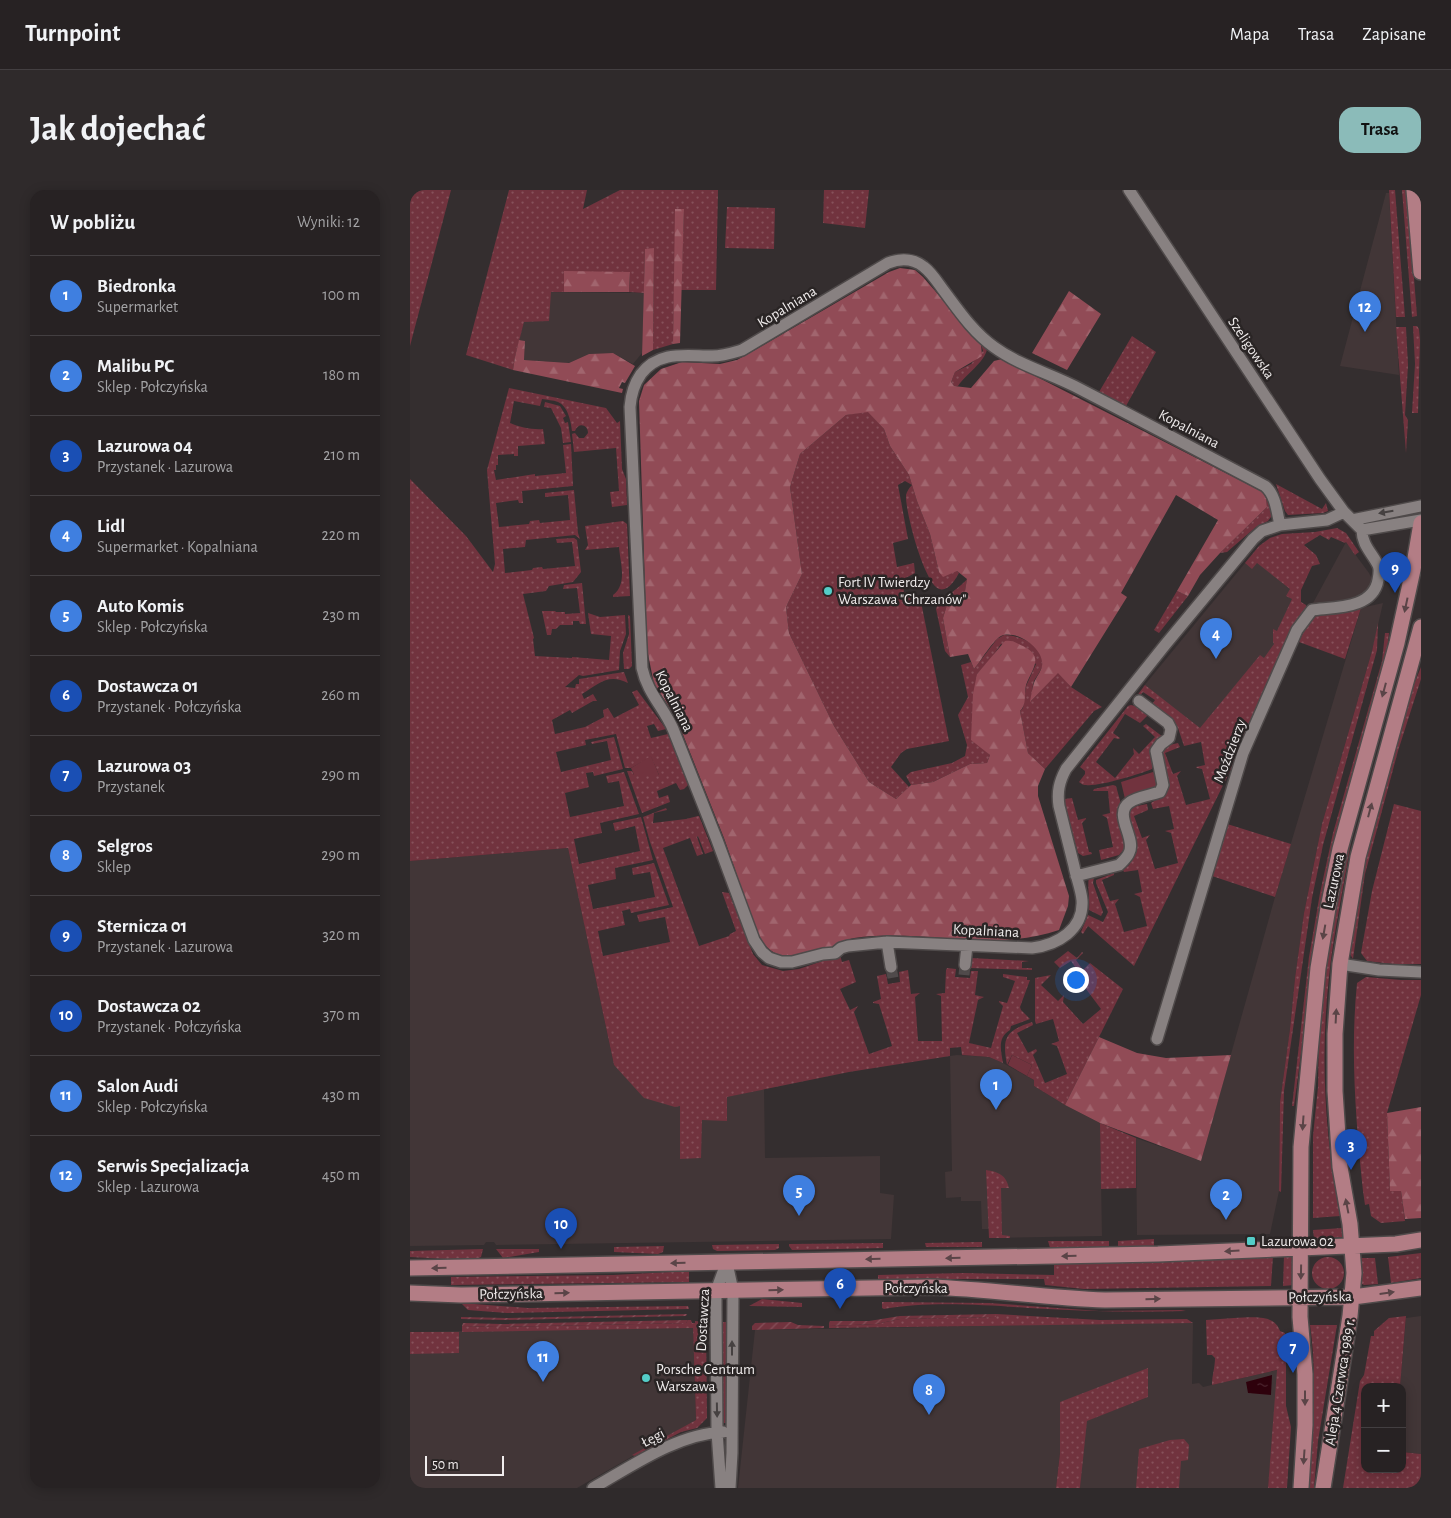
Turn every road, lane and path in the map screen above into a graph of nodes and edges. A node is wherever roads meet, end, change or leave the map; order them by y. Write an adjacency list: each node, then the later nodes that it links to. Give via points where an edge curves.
1 (1129, 190): 5 (street, Szeligowska, via 1320,479)
2 (1414, 190): 3 (main road)
3 (1421, 272)
4 (1421, 506): 5 (street, one-way to 5)
5 (1348, 516): 7 (street, Kopalniana); 8 (street, Szeligowska)
6 (1421, 522): 8 (street); 21 (main road, Lazurowa, one-way to 21, via 1406,609 1340,849 1320,953 1302,1131)
7 (1280, 526): 11 (street, Kopalniana, via 1262,531 1253,539 1066,769 1058,795); 12 (street, Kopalniana, via 1273,499 1265,486 998,350 970,325 929,271 913,261 888,263 742,350 720,355 667,356 647,368 634,385 630,407 644,680 673,729 754,940 762,952 781,962 792,962 835,953 848,946)
8 (1362, 530): 18 (street, Moździerzy, via 1363,541 1379,566 1378,583 1362,603 1312,610 1297,630 1243,753)
9 (1421, 627): 14 (main road, Lazurowa, one-way to 9, via 1358,857)
10 (1139, 700): 11 (street, via 1171,729 1169,738 1156,751 1162,789 1130,802 1124,809 1123,818 1131,846 1124,860 1119,865)
11 (1076, 876): 13 (street, Kopalniana, via 1082,900 1080,917 1073,929 1061,939 1032,948)
12 (887, 942): 13 (street, Kopalniana); 16 (street)
13 (967, 945): 15 (street)
14 (1340, 964): 17 (street); 20 (main road, Lazurowa, one-way to 14, via 1340,1167 1335,1091 1335,1026)
15 (965, 965)
16 (891, 967)
17 (1421, 972)
18 (1157, 1039)
19 (1421, 1240): 20 (main road, Połczyńska)
20 (1352, 1246): 21 (main road, Połczyńska); 29 (main road, Aleja 4 Czerwca 1989 r.)
21 (1301, 1247): 22 (main road, Połczyńska, one-way to 22, via 1158,1254); 28 (main road, Aleja 4 Czerwca 1989 r., one-way to 28)
22 (727, 1262): 23 (main road, Połczyńska, one-way to 23); 25 (street, Dostawcza); 26 (street, Dostawcza)
23 (410, 1268)
24 (1421, 1288): 29 (main road, Połczyńska, one-way to 24)
25 (716, 1291): 26 (main road, Połczyńska); 27 (main road, Połczyńska, one-way to 25); 30 (street, Dostawcza, one-way to 30)
26 (733, 1291): 28 (main road, Połczyńska, one-way to 28, via 930,1287 1098,1300); 31 (street, Dostawcza, one-way to 26)
27 (410, 1293)
28 (1300, 1297): 29 (main road, Połczyńska); 35 (main road, Aleja 4 Czerwca 1989 r., one-way to 35, via 1305,1374)
29 (1352, 1297): 36 (main road, Aleja 4 Czerwca 1989 r.)
30 (717, 1432): 31 (street, Łęgi); 32 (street, Łęgi, via 676,1443); 33 (street, Dostawcza)
31 (732, 1432): 34 (street, Dostawcza)
32 (593, 1488)
33 (721, 1488)
34 (730, 1488)
35 (1302, 1488)
36 (1323, 1488)

